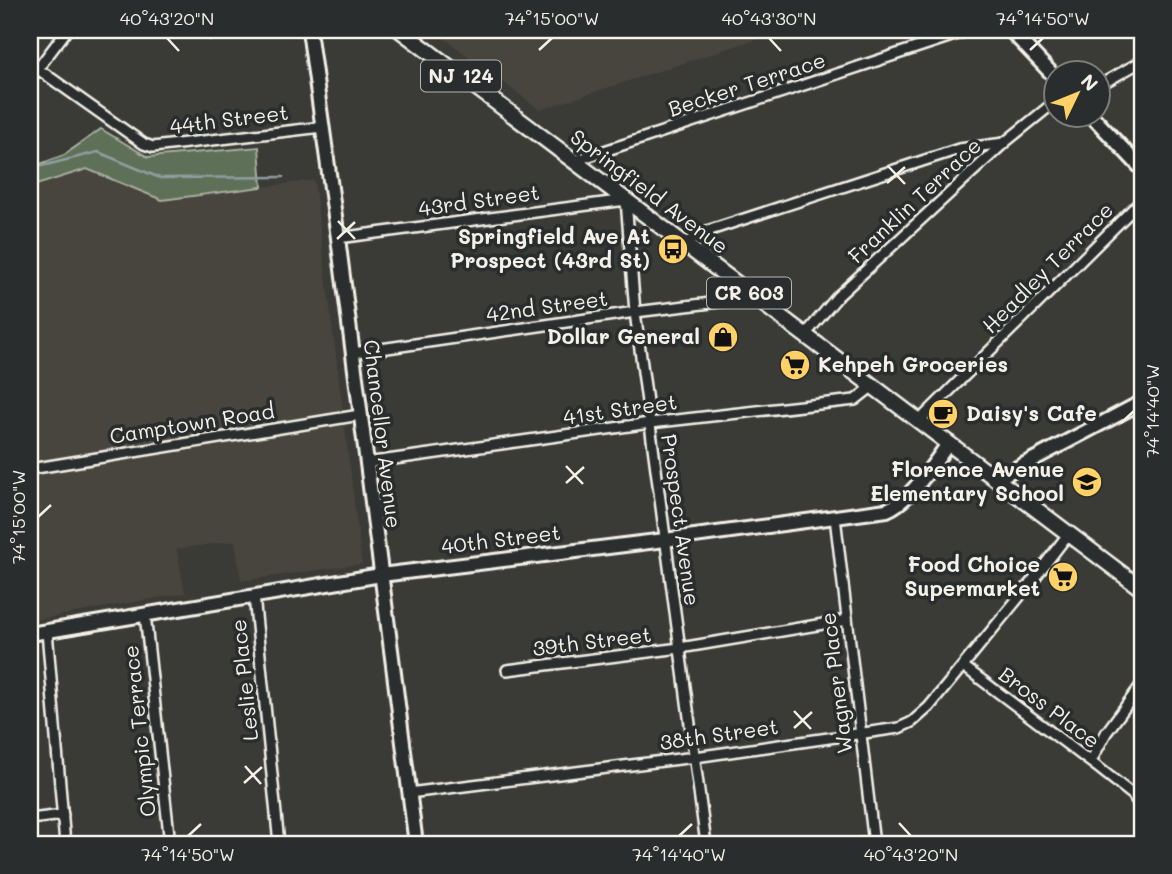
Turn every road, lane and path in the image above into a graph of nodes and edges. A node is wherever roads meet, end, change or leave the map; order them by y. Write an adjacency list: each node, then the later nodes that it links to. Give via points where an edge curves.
1 (67, 30): 10 (street)
2 (235, 30): 7 (street)
3 (309, 30): 14 (street, Chancellor Avenue)
4 (400, 30): 15 (main road, Springfield Avenue / NJ 124)
5 (970, 30): 18 (street, Becker Terrace)
6 (1010, 30): 9 (street)
7 (212, 34)
8 (1142, 61): 11 (street)
9 (1042, 63)
10 (37, 69): 12 (street); 14 (street, 44th Street, via 153,147)
11 (1112, 78)
12 (30, 79)
13 (1042, 113): 17 (street, Franklin Terrace)
14 (322, 127): 22 (street, Chancellor Avenue)
15 (530, 128): 18 (main road, Springfield Avenue / CR 603)
16 (1105, 130): 19 (street)
17 (1004, 144): 23 (street, via 946,153 704,232); 26 (street, Franklin Terrace, via 838,296)
18 (574, 161): 20 (main road, Springfield Avenue / CR 603)
19 (1142, 169)
20 (626, 200): 22 (street, 43rd Street); 23 (main road, Springfield Avenue / CR 603); 25 (street, Prospect Avenue)
21 (1142, 200): 31 (street, Headley Terrace)
22 (338, 238): 27 (street, Chancellor Avenue)
23 (684, 244): 24 (main road, Springfield Avenue / CR 603)
24 (743, 289): 25 (street, 42nd Street, via 727,301); 26 (main road, Springfield Avenue / CR 603)
25 (635, 312): 27 (street, 42nd Street); 32 (street, Prospect Avenue)
26 (805, 335): 28 (main road, Springfield Avenue / CR 603)
27 (353, 352): 30 (street, Chancellor Avenue)
28 (873, 386): 31 (main road, Springfield Avenue / CR 603); 32 (street, 41st Street, via 855,400)
29 (1142, 402): 36 (street)
30 (360, 415): 34 (street, Chancellor Avenue); 35 (street, Camptown Road)
31 (919, 421): 33 (main road, Springfield Avenue / CR 603)
32 (650, 424): 34 (street, 41st Street); 39 (street, Prospect Avenue)
33 (949, 443): 36 (main road, Springfield Avenue / CR 603); 37 (street, 40th Street, via 896,506)
34 (366, 463): 40 (street, Chancellor Avenue)
35 (30, 469)
36 (996, 478): 38 (main road, Springfield Avenue / CR 603)
37 (835, 517): 39 (street, 40th Street); 44 (street, Wagner Place)
38 (1069, 533): 41 (main road, Springfield Avenue / CR 603); 48 (street, 38th Street)
39 (665, 540): 40 (street, 40th Street); 47 (street, Prospect Avenue)
40 (381, 575): 42 (street, 40th Street); 54 (street, Chancellor Avenue)
41 (1142, 589)
42 (254, 596): 43 (street, 40th Street); 61 (street, Leslie Place)
43 (145, 614): 45 (street, 40th Street); 60 (street, Olympic Terrace)
44 (846, 620): 47 (street, 39th Street); 51 (street, Wagner Place)
45 (47, 631): 46 (street, 40th Street); 56 (street)
46 (30, 634)
47 (680, 648): 49 (street, 39th Street); 52 (street, Prospect Avenue)
48 (963, 666): 51 (street, 38th Street, via 912,722); 53 (street, Bross Place)
49 (506, 670)
50 (1142, 684): 53 (street)
51 (861, 734): 52 (street, 38th Street); 58 (street, Wagner Place)
52 (695, 757): 54 (street, 38th Street); 63 (street, Prospect Avenue)
53 (1091, 761): 55 (street, Bross Place)
54 (409, 793): 62 (street, Chancellor Avenue)
55 (1141, 803)
56 (63, 815): 57 (street); 59 (street)
57 (30, 819)
58 (874, 843): 64 (street)
59 (65, 844)
60 (170, 844)
61 (279, 844)
62 (416, 844)
63 (706, 844)
64 (856, 844)

